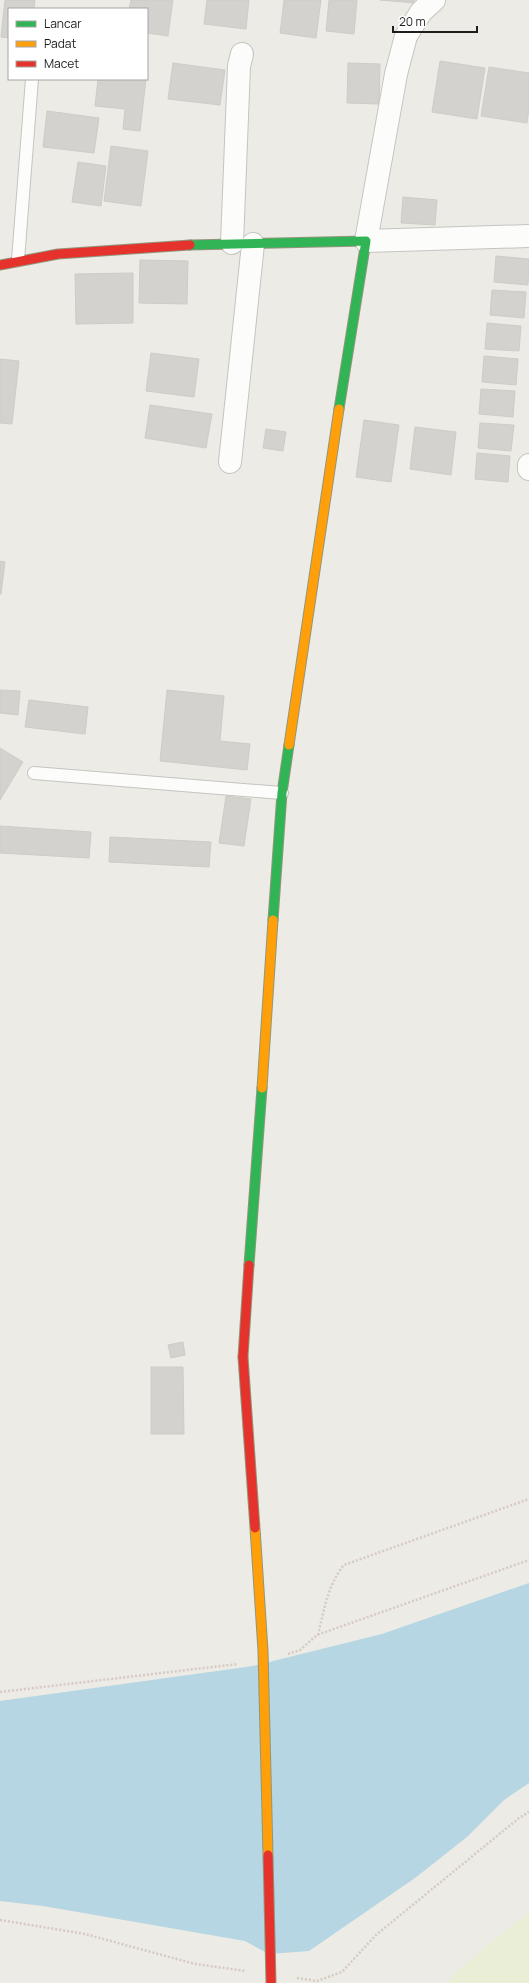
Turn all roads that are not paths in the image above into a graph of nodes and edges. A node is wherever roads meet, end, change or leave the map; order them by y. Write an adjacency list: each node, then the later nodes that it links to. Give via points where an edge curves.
1 (434, 0): 5 (street, via 421,12 406,36 396,74)
2 (242, 54): 6 (street, via 240,66)
3 (32, 80): 7 (lane)
4 (529, 236): 5 (street)
5 (366, 241): 6 (street); 13 (street)
6 (243, 243): 7 (street, via 91,250); 9 (street)
7 (18, 260): 8 (street)
8 (0, 265)
9 (230, 462)
10 (529, 465): 11 (street)
11 (529, 469)
12 (34, 773): 13 (lane)
13 (282, 793): 14 (street, bridge, via 243,1357 263,1651)
14 (271, 1983)

